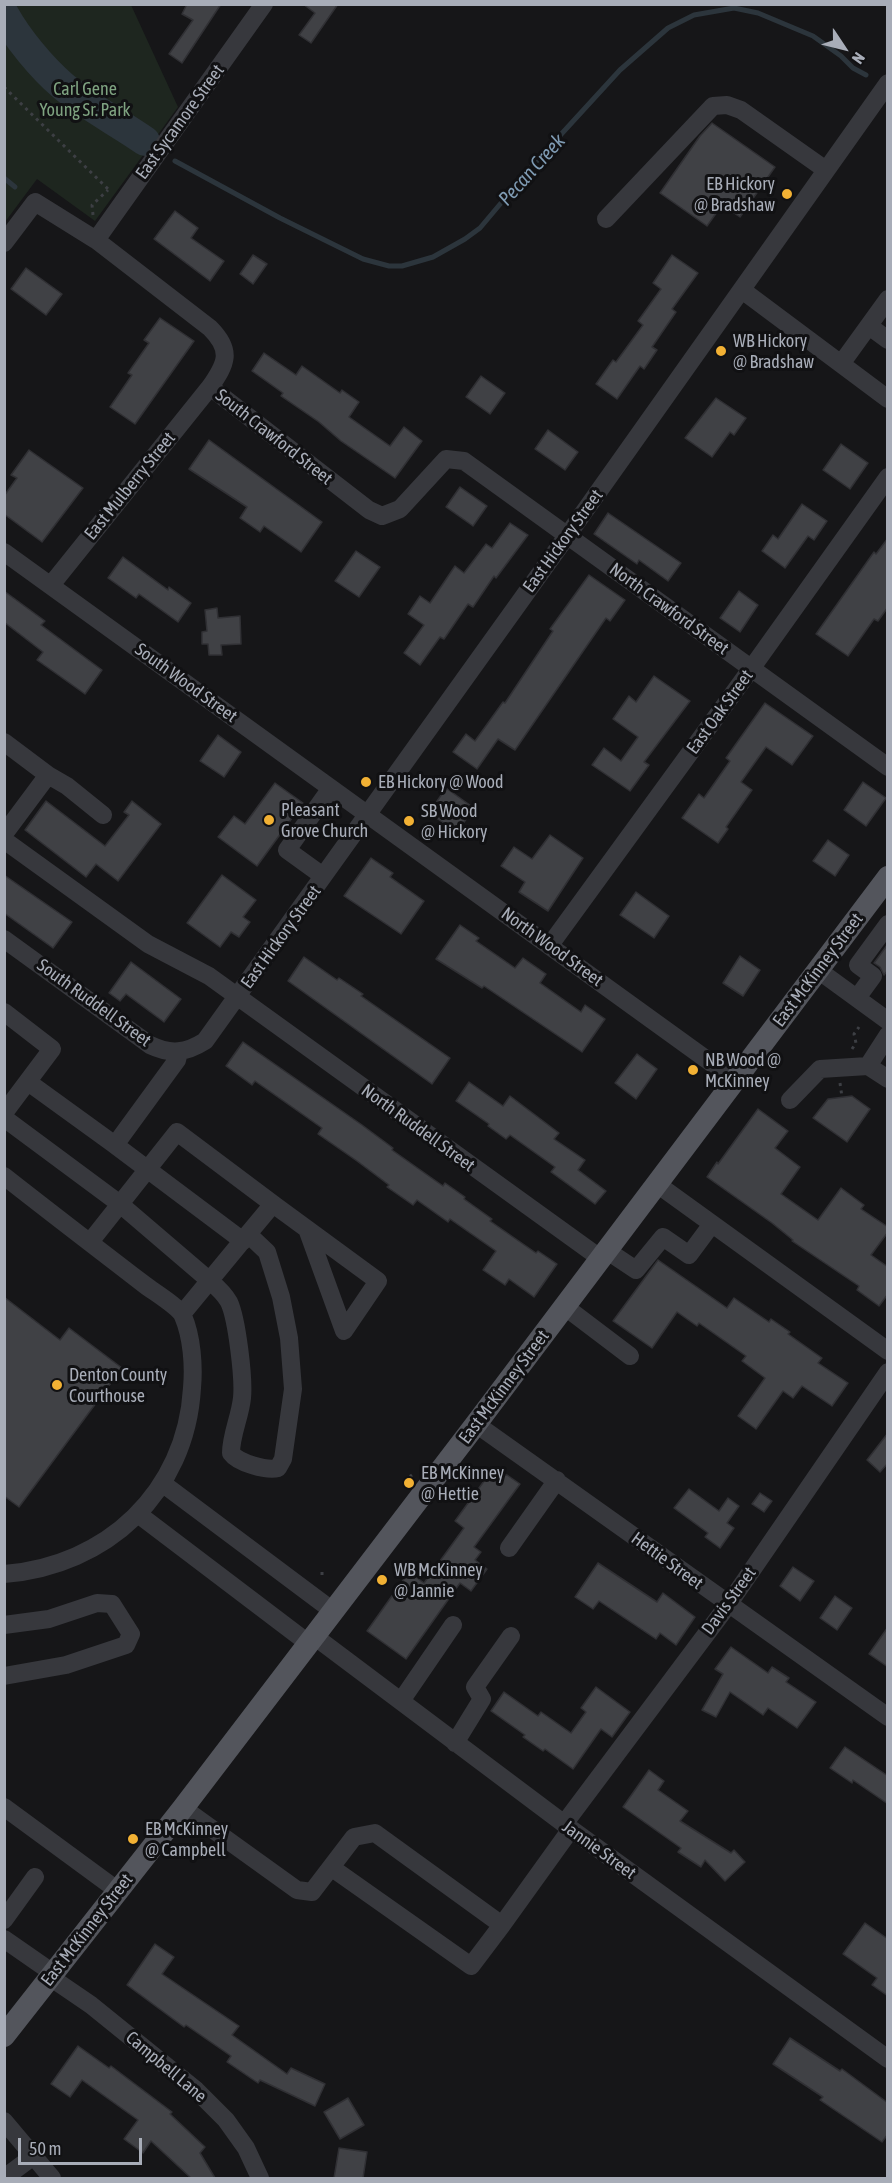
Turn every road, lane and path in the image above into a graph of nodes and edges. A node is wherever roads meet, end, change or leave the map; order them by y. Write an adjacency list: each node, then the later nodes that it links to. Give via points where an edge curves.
1 (264, 4): 5 (street, East Sycamore Street)
2 (888, 83): 4 (street, East Hickory Street)
3 (4, 87): 5 (path)
4 (826, 170): 6 (street, via 741,110 713,106); 9 (street, East Hickory Street)
5 (122, 202): 7 (street, East Sycamore Street)
6 (606, 219)
7 (96, 240): 8 (street, South Crawford Street, via 35,202); 14 (street, South Crawford Street, via 220,338 226,354 222,370)
8 (4, 243)
9 (742, 290): 13 (street); 17 (street, East Hickory Street)
10 (888, 299): 11 (street)
11 (869, 326): 12 (street); 13 (street)
12 (888, 340)
13 (841, 364): 15 (street)
14 (210, 387): 17 (street, South Crawford Street, via 382,516 400,509 446,459 464,461); 19 (street, East Mulberry Street)
15 (888, 399)
16 (888, 477): 20 (street, East Oak Street)
17 (567, 536): 20 (street, North Crawford Street); 26 (street, East Hickory Street)
18 (4, 552): 19 (street, South Wood Street)
19 (51, 585): 24 (street, South Wood Street)
20 (752, 669): 22 (street, North Crawford Street); 34 (street, East Oak Street)
21 (4, 742): 23 (street)
22 (888, 767)
23 (48, 775): 25 (street); 27 (street)
24 (331, 789): 26 (street, South Wood Street); 29 (street, via 287,850)
25 (103, 815)
26 (368, 815): 29 (street, East Hickory Street); 34 (street, North Wood Street)
27 (4, 834)
28 (4, 840): 37 (street, North Ruddell Street, via 148,944 209,976)
29 (323, 876): 37 (street, East Hickory Street)
30 (887, 880): 33 (main road, East McKinney Street)
31 (888, 924): 35 (street)
32 (4, 939): 44 (street, South Ruddell Street, via 150,1045)
33 (841, 940): 35 (street); 36 (main road, East McKinney Street)
34 (550, 945): 47 (street, North Wood Street)
35 (864, 956): 38 (street, via 858,965 873,976)
36 (818, 970): 38 (street); 47 (main road, East McKinney Street)
37 (237, 998): 44 (street, via 205,1041); 62 (street, North Ruddell Street)
38 (857, 998): 40 (street)
39 (4, 1012): 48 (street, via 52,1049)
40 (888, 1020)
41 (859, 1027): 43 (path)
42 (888, 1035): 45 (street)
43 (851, 1051)
44 (178, 1052): 52 (street, via 177,1060)
45 (868, 1065): 46 (street); 49 (street, via 820,1069)
46 (888, 1079)
47 (735, 1080): 55 (main road, East McKinney Street)
48 (28, 1082): 50 (street); 52 (street)
49 (790, 1100)
50 (4, 1113)
51 (4, 1118): 56 (street)
52 (115, 1145): 53 (street)
53 (147, 1170): 56 (street); 57 (street, via 177,1132); 60 (street)
54 (4, 1176): 61 (street)
55 (657, 1184): 58 (street); 62 (main road, East McKinney Street)
56 (120, 1204): 61 (street); 63 (street)
57 (273, 1204): 59 (street); 60 (street)
58 (711, 1224): 62 (street, North Ruddell Street, via 689,1255 663,1237 636,1270); 66 (street)
59 (307, 1229): 59 (street, via 378,1281 344,1331 337,1311)
60 (245, 1237): 63 (street); 63 (street, via 265,1250 278,1286 289,1338 293,1375 283,1459 276,1469 237,1459 231,1453 242,1399 239,1353 230,1303)
61 (90, 1242): 65 (street)
62 (603, 1254): 64 (main road, East McKinney Street)
63 (210, 1281): 65 (street)
64 (564, 1306): 67 (street); 69 (main road, East McKinney Street)
65 (182, 1314): 71 (street, via 192,1356 192,1400 182,1442)
66 (888, 1351)
67 (630, 1356)
68 (888, 1372): 77 (street, Davis Street)
69 (476, 1424): 70 (street, Hettie Street); 78 (main road, East McKinney Street)
70 (557, 1480): 73 (street); 77 (street, Hettie Street)
71 (162, 1483): 72 (street); 78 (street)
72 (138, 1514): 75 (street, via 85,1554 45,1569); 82 (street, Jannie Street)
73 (509, 1548)
74 (322, 1569): 76 (path)
75 (4, 1575)
76 (322, 1575)
77 (728, 1605): 85 (street, Hettie Street); 89 (street, Davis Street)
78 (333, 1611): 82 (main road, East McKinney Street)
79 (453, 1625): 84 (street)
80 (4, 1626): 83 (street, via 49,1619 97,1603 112,1604 131,1634 126,1645 66,1665)
81 (511, 1636): 86 (street, via 475,1687 482,1699)
82 (311, 1640): 84 (street, Jannie Street); 88 (main road, East McKinney Street)
83 (4, 1676)
84 (400, 1701): 86 (street, Jannie Street)
85 (888, 1717)
86 (456, 1743): 89 (street, Jannie Street)
87 (4, 1807): 92 (street)
88 (183, 1808): 90 (street, via 297,1890 312,1892); 92 (main road, East McKinney Street)
89 (567, 1827): 94 (street, Davis Street); 98 (street, Jannie Street)
90 (332, 1868): 94 (street, via 354,1837 375,1833); 94 (street, Davis Street, via 471,1966)
91 (35, 1877): 93 (street)
92 (117, 1890): 96 (main road, East McKinney Street)
93 (4, 1920)
94 (502, 1925)
95 (4, 1939): 96 (street, Campbell Lane)
96 (51, 1975): 97 (main road, East McKinney Street); 103 (street, Campbell Lane, via 196,2090 226,2120 246,2148)
97 (4, 2036)
98 (888, 2059)
99 (4, 2121): 100 (street)
100 (34, 2155): 101 (street); 102 (street)
101 (4, 2178)
102 (52, 2178)
103 (260, 2178)

